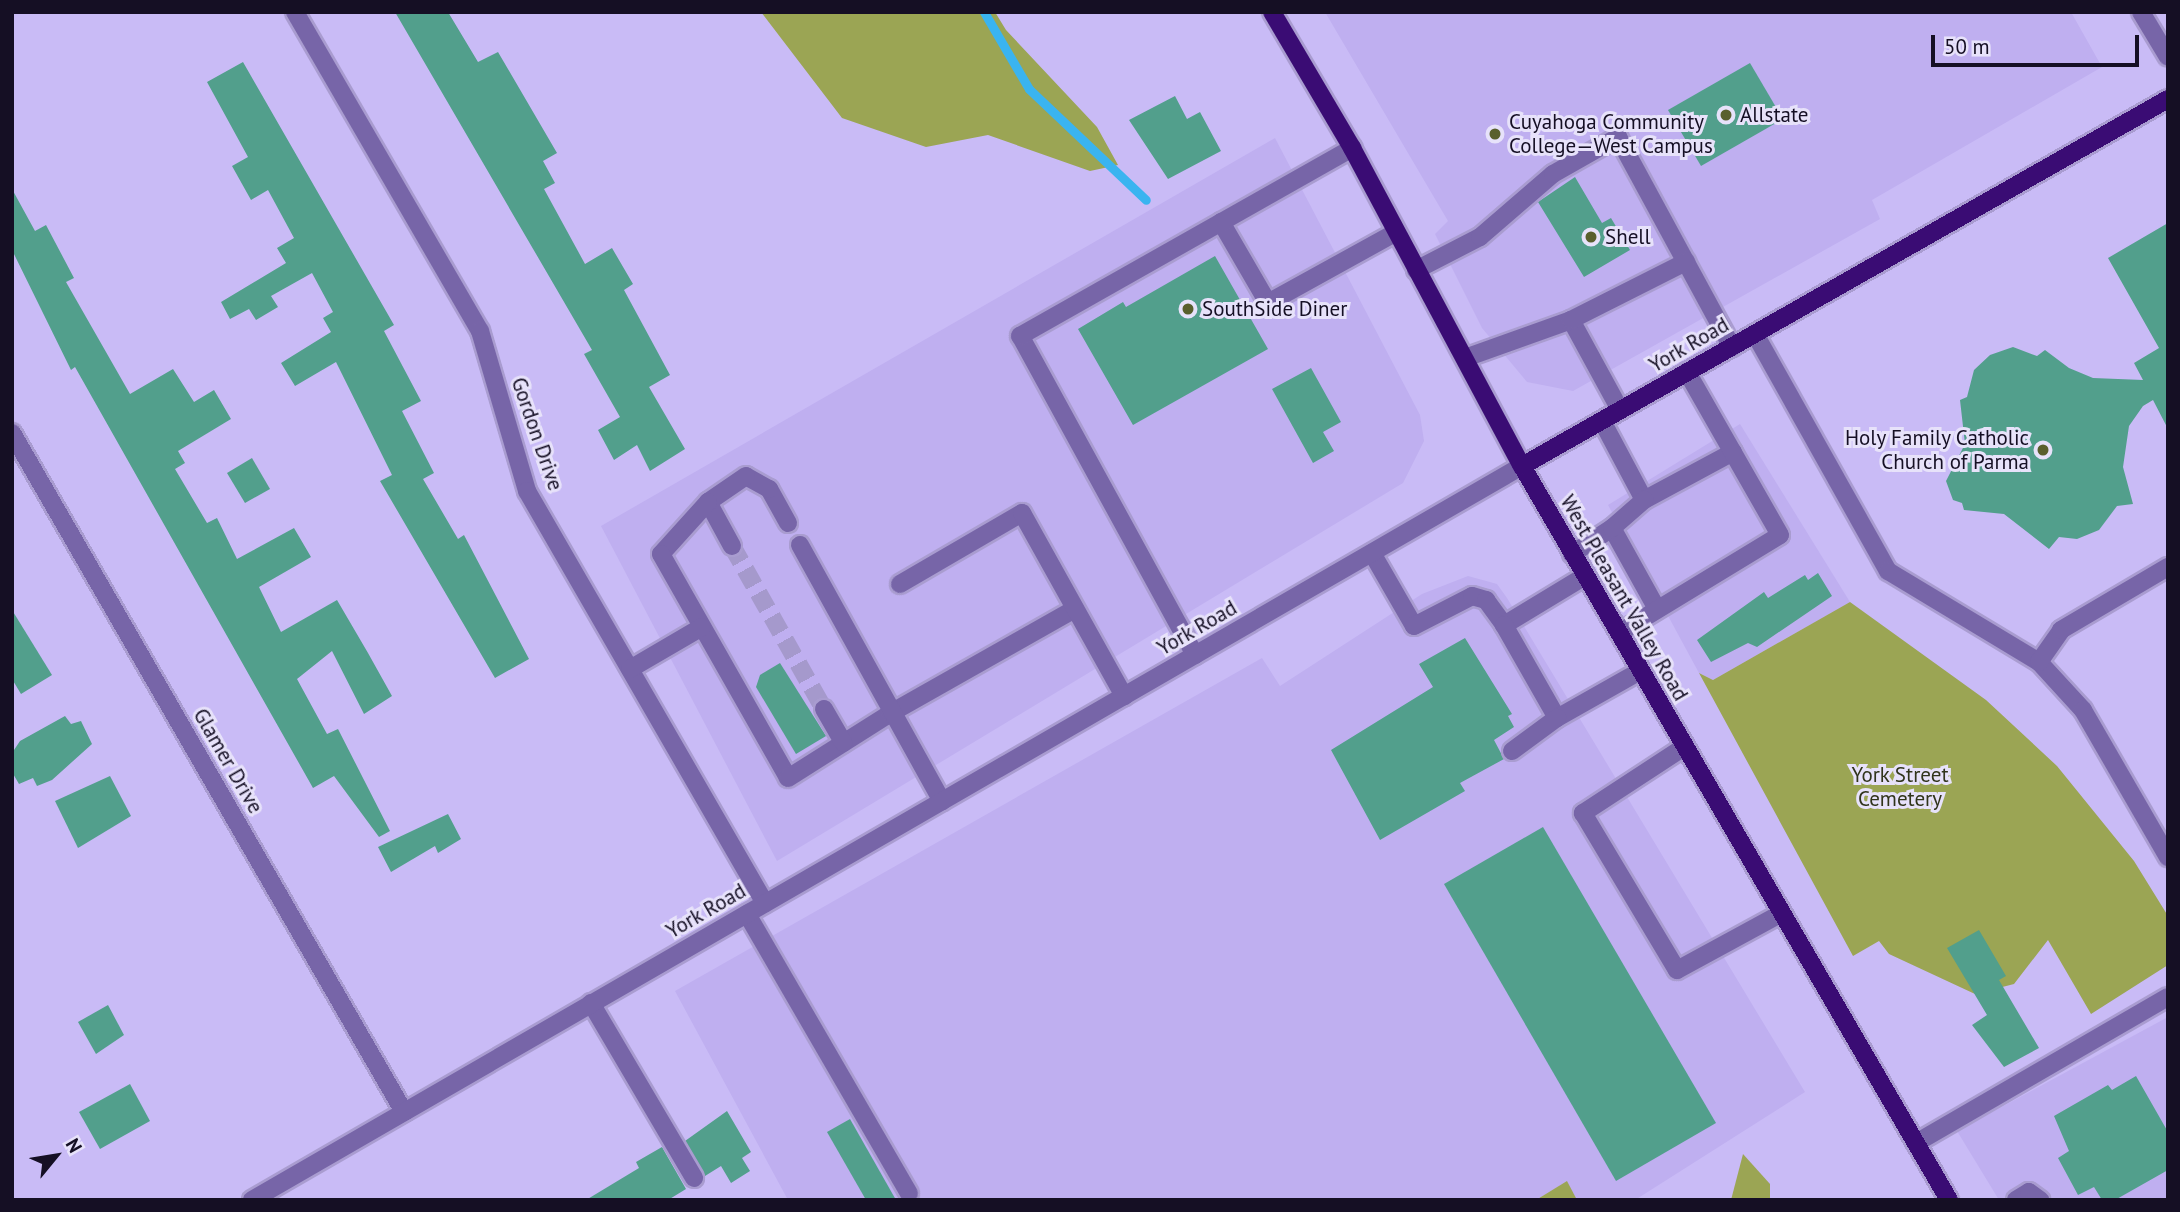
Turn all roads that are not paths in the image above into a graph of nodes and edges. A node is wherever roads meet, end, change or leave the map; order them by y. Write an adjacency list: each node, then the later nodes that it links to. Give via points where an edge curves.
1 (296, 12): 39 (street, Gordon Drive, via 480,331 527,491)
2 (1272, 12): 6 (main road, West Pleasant Valley Road)
3 (2141, 12): 4 (street)
4 (2168, 57)
5 (2168, 100): 12 (main road, York Road)
6 (1352, 148): 7 (street); 8 (main road, West Pleasant Valley Road)
7 (1221, 222): 8 (street, via 1268,303); 37 (street, via 1020,336)
8 (1395, 233): 10 (main road, West Pleasant Valley Road)
9 (1686, 262): 10 (street, via 1618,137 1553,174 1480,237); 11 (street); 13 (street)
10 (1416, 270): 14 (main road, West Pleasant Valley Road)
11 (1571, 320): 14 (street); 16 (street)
12 (1755, 334): 13 (main road, York Road); 38 (street, via 1888,571)
13 (1732, 347): 15 (main road, York Road)
14 (1465, 358): 20 (main road, West Pleasant Valley Road)
15 (1687, 372): 16 (main road, York Road); 19 (street)
16 (1620, 410): 17 (main road, York Road)
17 (1601, 421): 20 (main road, York Road); 21 (street)
18 (12, 433): 55 (street, Glamer Drive)
19 (1733, 452): 21 (street); 33 (street, via 1780,535)
20 (1521, 466): 27 (street, York Road); 28 (main road, West Pleasant Valley Road)
21 (1644, 500): 24 (street)
22 (708, 502): 23 (street, via 746,476 769,489); 26 (street); 35 (street, via 661,554)
23 (788, 523)
24 (1612, 528): 28 (street); 33 (street)
25 (800, 545): 43 (street)
26 (733, 546)
27 (1372, 553): 34 (street, via 1414,626 1472,597 1486,600); 37 (street, York Road)
28 (1572, 554): 30 (main road, West Pleasant Valley Road)
29 (2168, 566): 38 (street, via 2061,630)
30 (1584, 576): 34 (street); 36 (main road, West Pleasant Valley Road)
31 (900, 584): 32 (street, via 1022,513)
32 (1075, 609): 41 (street); 43 (street)
33 (1657, 609): 36 (street)
34 (1504, 625): 44 (street)
35 (702, 627): 39 (street); 45 (street, via 788,778)
36 (1619, 634): 40 (main road, West Pleasant Valley Road)
37 (1195, 655): 41 (street, York Road)
38 (2039, 662): 49 (street, via 2083,710)
39 (631, 669): 50 (street, Gordon Drive)
40 (1640, 671): 44 (street); 46 (main road, West Pleasant Valley Road)
41 (1124, 696): 48 (street, York Road)
42 (824, 709): 45 (street)
43 (891, 713): 45 (street); 48 (street)
44 (1557, 718): 47 (street)
45 (844, 743)
46 (1684, 747): 51 (main road, West Pleasant Valley Road); 51 (street, via 1583,813 1677,970)
47 (1512, 751)
48 (942, 801): 50 (street, York Road)
49 (2168, 857)
50 (765, 903): 52 (street, York Road)
51 (1782, 913): 56 (main road, West Pleasant Valley Road)
52 (747, 914): 54 (street, York Road); 58 (street)
53 (2168, 997): 56 (street)
54 (591, 1003): 55 (street, York Road); 57 (street)
55 (404, 1112): 59 (street, York Road)
56 (1916, 1143): 60 (main road, West Pleasant Valley Road)
57 (694, 1178)
58 (909, 1194)
59 (252, 1200)
60 (1949, 1200)
61 (2016, 1200): 62 (street, via 2029,1192)
62 (2040, 1200)

